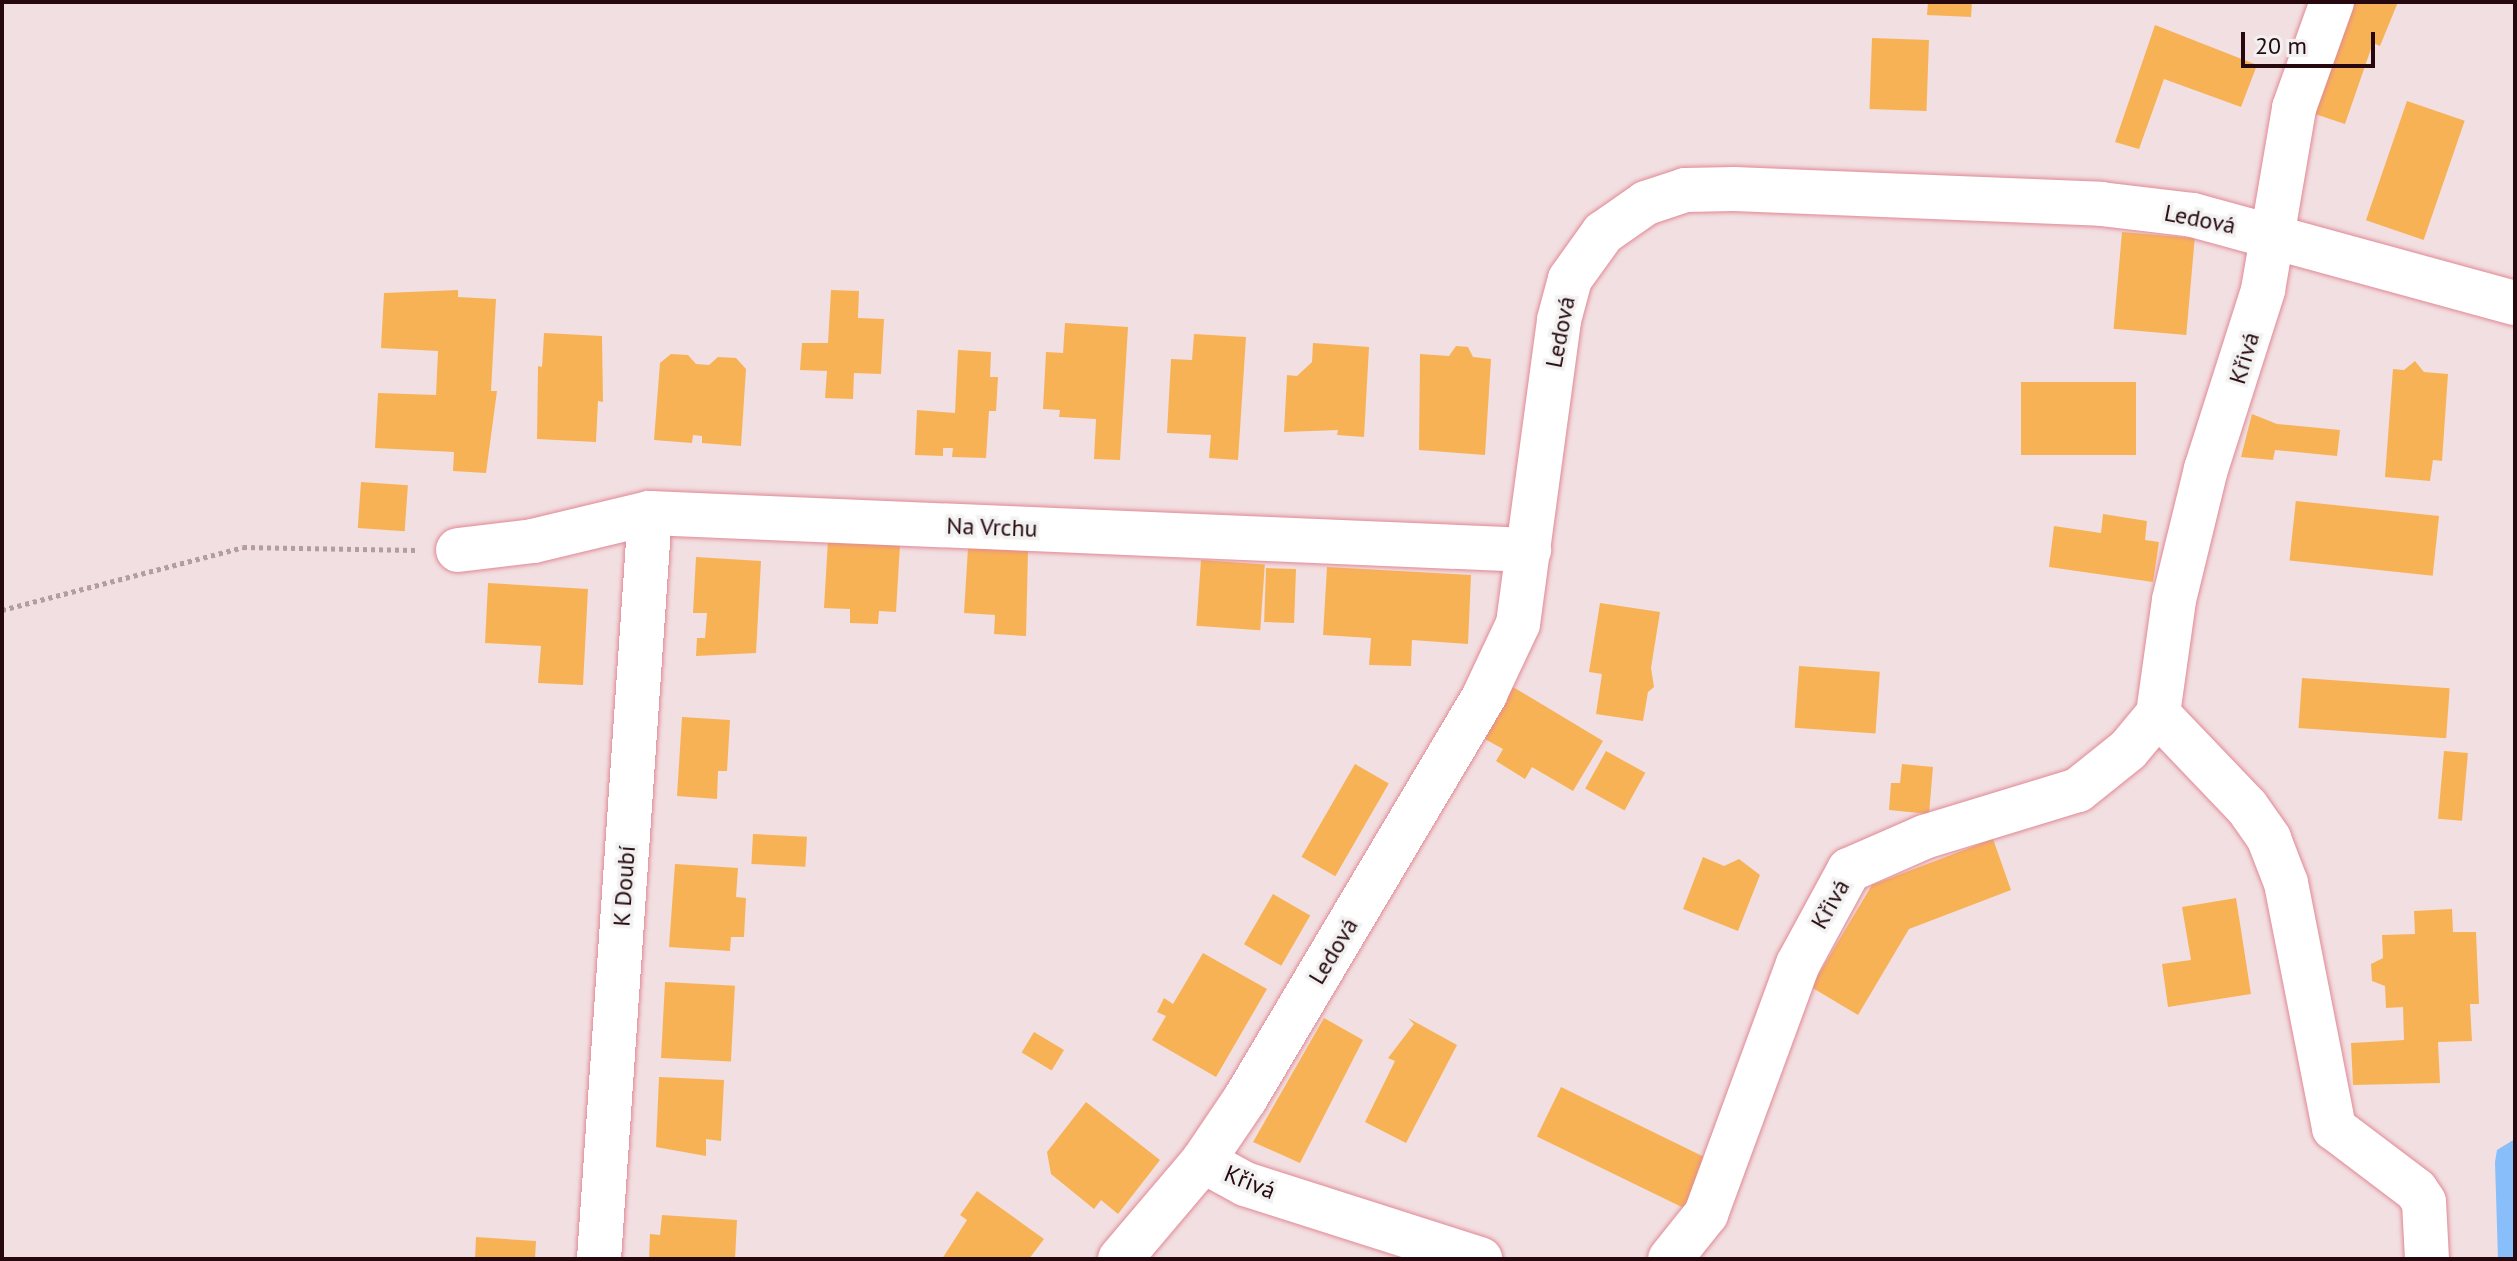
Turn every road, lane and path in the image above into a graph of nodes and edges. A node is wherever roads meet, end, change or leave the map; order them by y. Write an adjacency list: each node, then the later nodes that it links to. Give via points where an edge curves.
1 (2332, 2): 2 (street, Křivá, via 2294,108)
2 (2274, 235): 3 (street, Ledová); 6 (street, Ledová, via 2193,215 2101,204 1922,194 1685,190 1646,203 1603,233 1570,279 1559,320); 8 (street, Křivá, via 2248,349 2206,469 2174,600)
3 (2515, 303)
4 (650, 513): 5 (street, Na Vrchu, via 533,541); 6 (street, Na Vrchu); 10 (street, K Doubí)
5 (458, 550): 7 (path, via 243,547)
6 (1529, 550): 9 (street, Ledová, via 1518,624 1485,694)
7 (2, 610)
8 (2158, 714): 13 (street, Křivá, via 2128,750 2078,790 1924,837 1849,870 1798,964 1706,1214); 14 (street, via 2247,807 2269,839 2286,883 2334,1128 2416,1190 2424,1202)
9 (1203, 1161): 11 (street, Ledová); 12 (street, Křivá, via 1245,1184)
10 (599, 1259)
11 (1120, 1259)
12 (1480, 1259)
13 (1670, 1259)
14 (2427, 1259)

